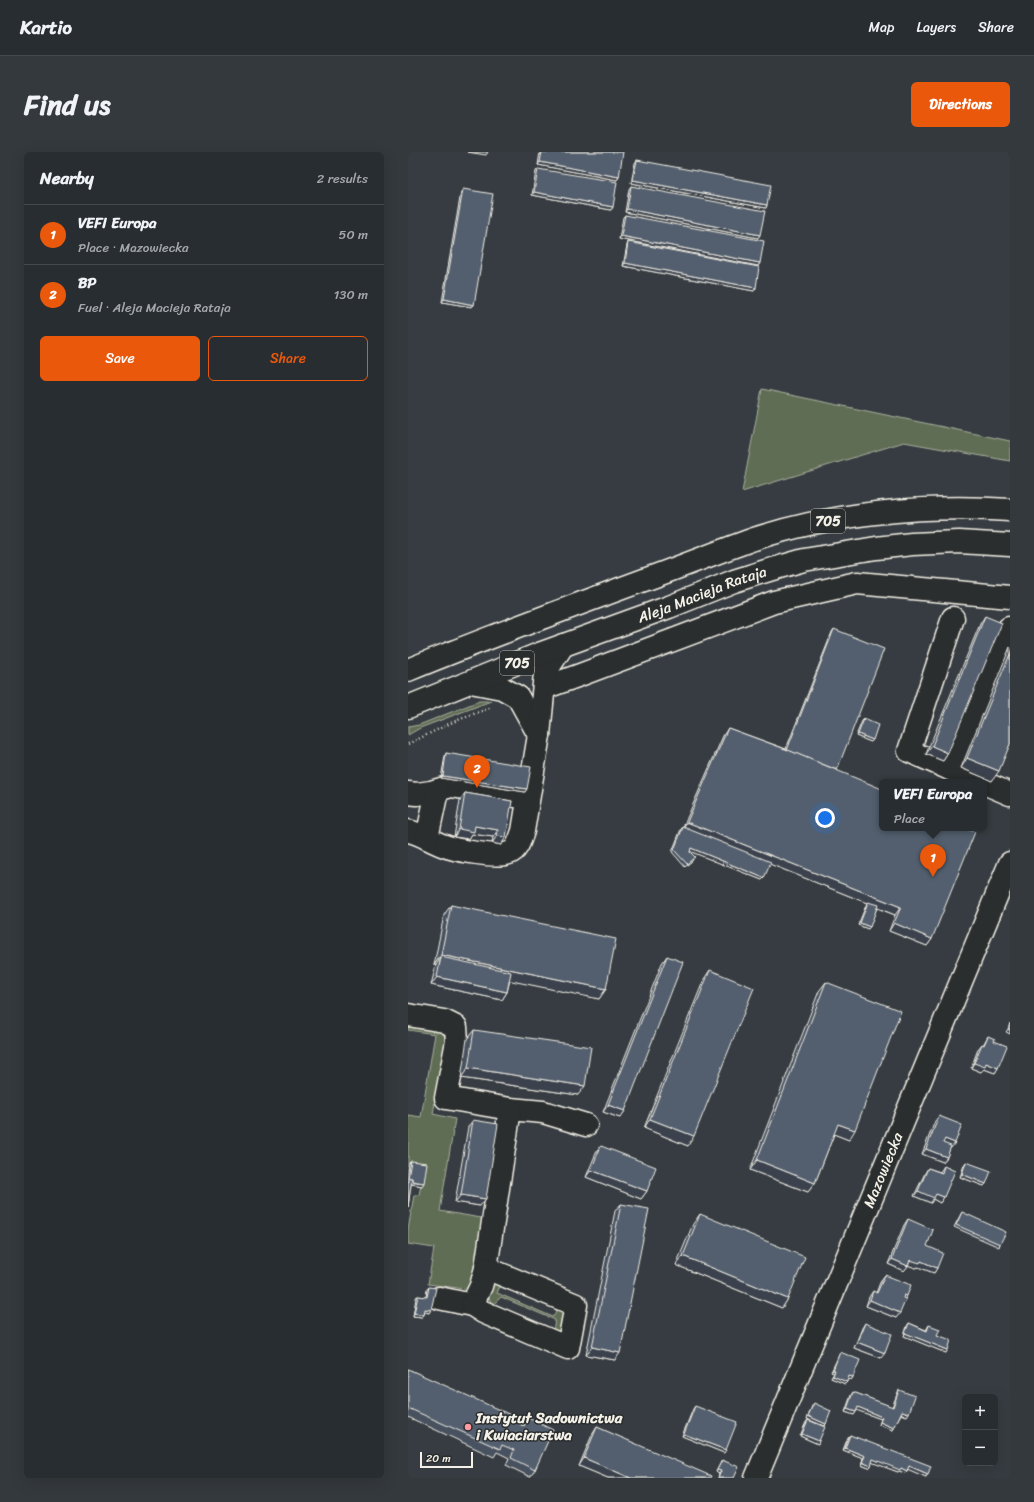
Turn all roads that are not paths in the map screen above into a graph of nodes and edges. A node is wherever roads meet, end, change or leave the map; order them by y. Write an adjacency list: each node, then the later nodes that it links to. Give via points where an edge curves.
1 (1010, 510): 7 (main road, 705, via 920,508 803,526 752,540 545,616)
2 (1010, 545): 6 (main road, Aleja Macieja Rataja / 705, via 959,542 912,544 804,560 734,581)
3 (1010, 597): 9 (main road, via 857,583 774,602)
4 (953, 618): 12 (main road, via 909,751)
5 (1009, 628): 12 (main road)
6 (563, 645): 8 (main road, Aleja Macieja Rataja / 705); 9 (main road, via 545,673)
7 (408, 670)
8 (471, 682): 10 (main road, Aleja Macieja Rataja / 705); 11 (main road, via 502,688 518,697)
9 (544, 688): 11 (main road)
10 (408, 707)
11 (539, 735): 18 (main road)
12 (950, 769): 13 (main road)
13 (974, 779)
14 (987, 784): 16 (main road)
15 (437, 790): 17 (main road); 18 (main road, via 451,786); 19 (main road)
16 (1009, 791)
17 (408, 793)
18 (528, 798): 19 (main road, via 523,831 518,845 509,853 479,854 443,846)
19 (417, 834)
20 (1008, 872): 27 (main road, Mazowiecka)
21 (408, 1015): 22 (main road, via 444,1021 456,1027 457,1041 446,1098)
22 (510, 1109): 23 (main road, via 543,1112); 24 (main road)
23 (586, 1125)
24 (486, 1268): 26 (main road); 26 (main road, via 576,1305 568,1348)
25 (439, 1298): 26 (main road)
26 (472, 1305)
27 (756, 1478)

